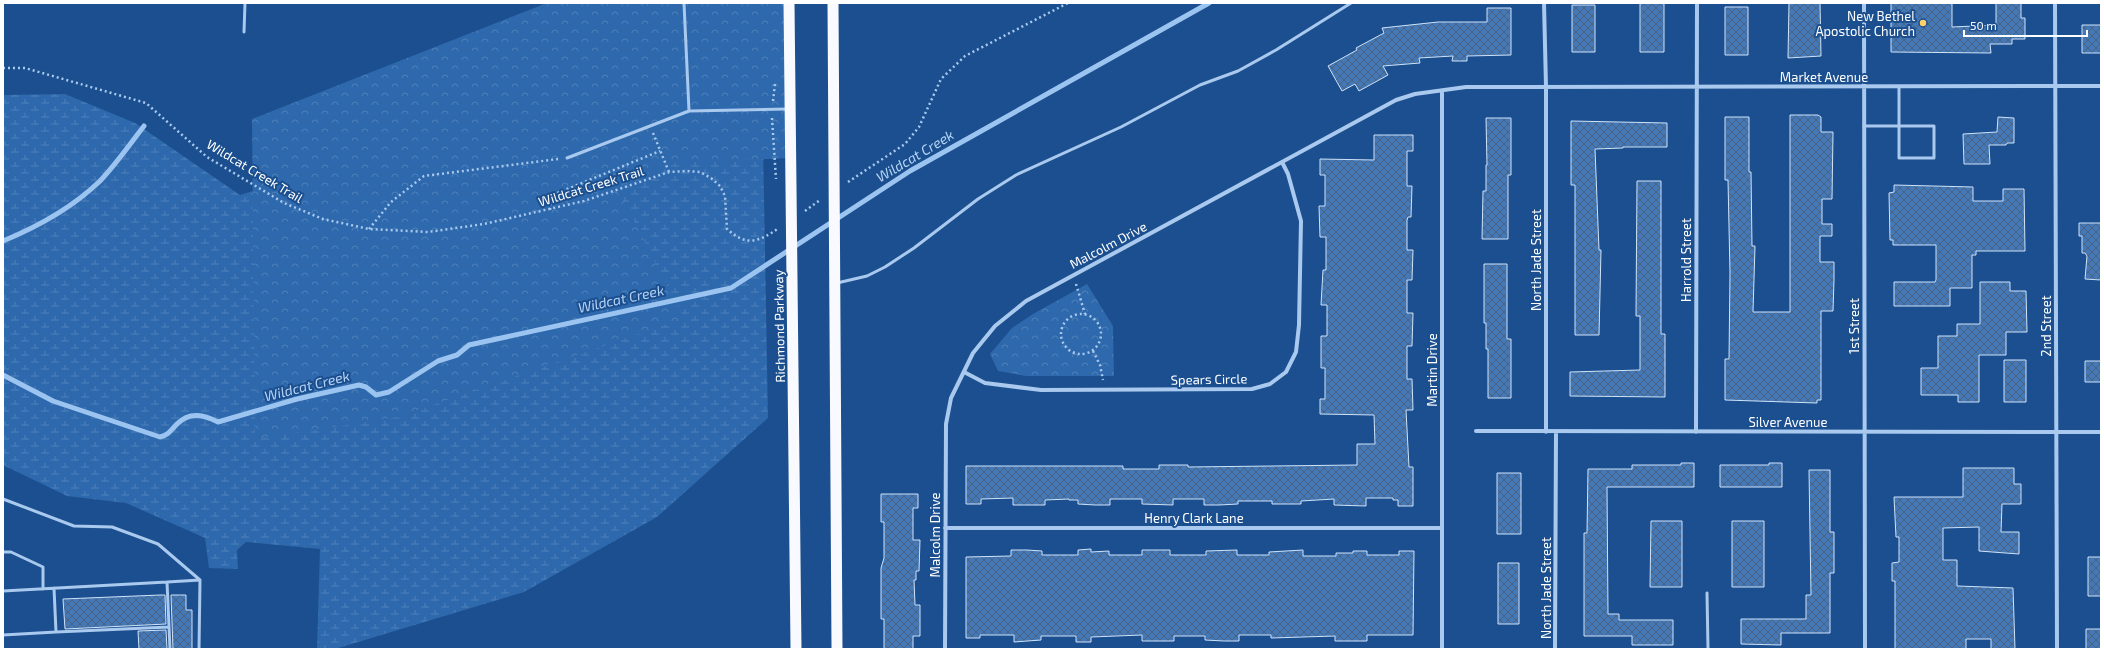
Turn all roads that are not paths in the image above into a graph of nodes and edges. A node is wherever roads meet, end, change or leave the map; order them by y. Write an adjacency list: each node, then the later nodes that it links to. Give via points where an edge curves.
1 (245, 3): 10 (lane)
2 (684, 3): 18 (lane)
3 (789, 3): 19 (highway, Richmond Parkway)
4 (833, 3): 24 (highway)
5 (1351, 3): 24 (lane, via 1238,71 1200,85 1121,128 1016,175 978,199 885,267 867,276)
6 (1544, 3): 14 (street, North Jade Street)
7 (1697, 3): 15 (street, Harrold Street)
8 (1864, 3): 16 (street, 1st Street)
9 (2055, 3): 12 (street, 2nd Street)
10 (244, 32)
11 (1899, 86): 12 (street, Market Avenue); 16 (street, Market Avenue); 21 (lane)
12 (2055, 86): 13 (street, Market Avenue); 31 (street, 2nd Street)
13 (2101, 86)
14 (1546, 87): 15 (street, Market Avenue); 17 (street, Malcolm Drive, via 1466,87); 27 (street, North Jade Street)
15 (1696, 87): 16 (street, Market Avenue); 29 (street, Harrold Street)
16 (1864, 87): 20 (street, 1st Street)
17 (1442, 91): 23 (street, Malcolm Drive, via 1415,94 1396,100); 35 (street, Martin Drive)
18 (689, 110): 19 (lane); 22 (lane)
19 (790, 110): 48 (highway, Richmond Parkway)
20 (1864, 126): 21 (lane); 30 (street, 1st Street)
21 (1900, 126): 21 (lane, via 1899,158 1934,158 1934,126)
22 (567, 158)
23 (1282, 162): 25 (street, Malcolm Drive, via 1026,301 995,326 973,353); 25 (street, Spears Circle, via 1288,174 1301,221 1299,325 1296,352 1286,372 1270,384 1252,389 1014,388 985,383)
24 (835, 279): 49 (highway)
25 (964, 372): 34 (street, Malcolm Drive, via 951,398 946,424)
26 (1476, 431): 27 (street, Silver Avenue)
27 (1546, 432): 28 (street, Silver Avenue)
28 (1556, 432): 29 (street, Silver Avenue); 52 (street, North Jade Street)
29 (1696, 432): 30 (street, Silver Avenue)
30 (1864, 432): 31 (street, Silver Avenue); 54 (street, 1st Street)
31 (2056, 432): 32 (street, Silver Avenue); 55 (street, 2nd Street)
32 (2101, 432)
33 (3, 499): 37 (lane, via 74,526 112,527 158,544)
34 (946, 528): 35 (street, Henry Clark Lane); 50 (street, Malcolm Drive)
35 (1442, 528): 51 (street, Martin Drive)
36 (3, 552): 40 (lane, via 11,552 43,567)
37 (200, 580): 38 (lane); 47 (lane)
38 (167, 582): 39 (lane); 43 (lane)
39 (54, 588): 40 (lane); 44 (lane)
40 (43, 589): 41 (lane)
41 (3, 591)
42 (1706, 593): 53 (lane)
43 (169, 627): 44 (lane); 46 (lane)
44 (56, 632): 45 (lane)
45 (3, 635)
46 (170, 649)
47 (199, 649)
48 (796, 649)
49 (837, 649)
50 (945, 649)
51 (1442, 649)
52 (1556, 649)
53 (1708, 649)
54 (1865, 649)
55 (2057, 649)

